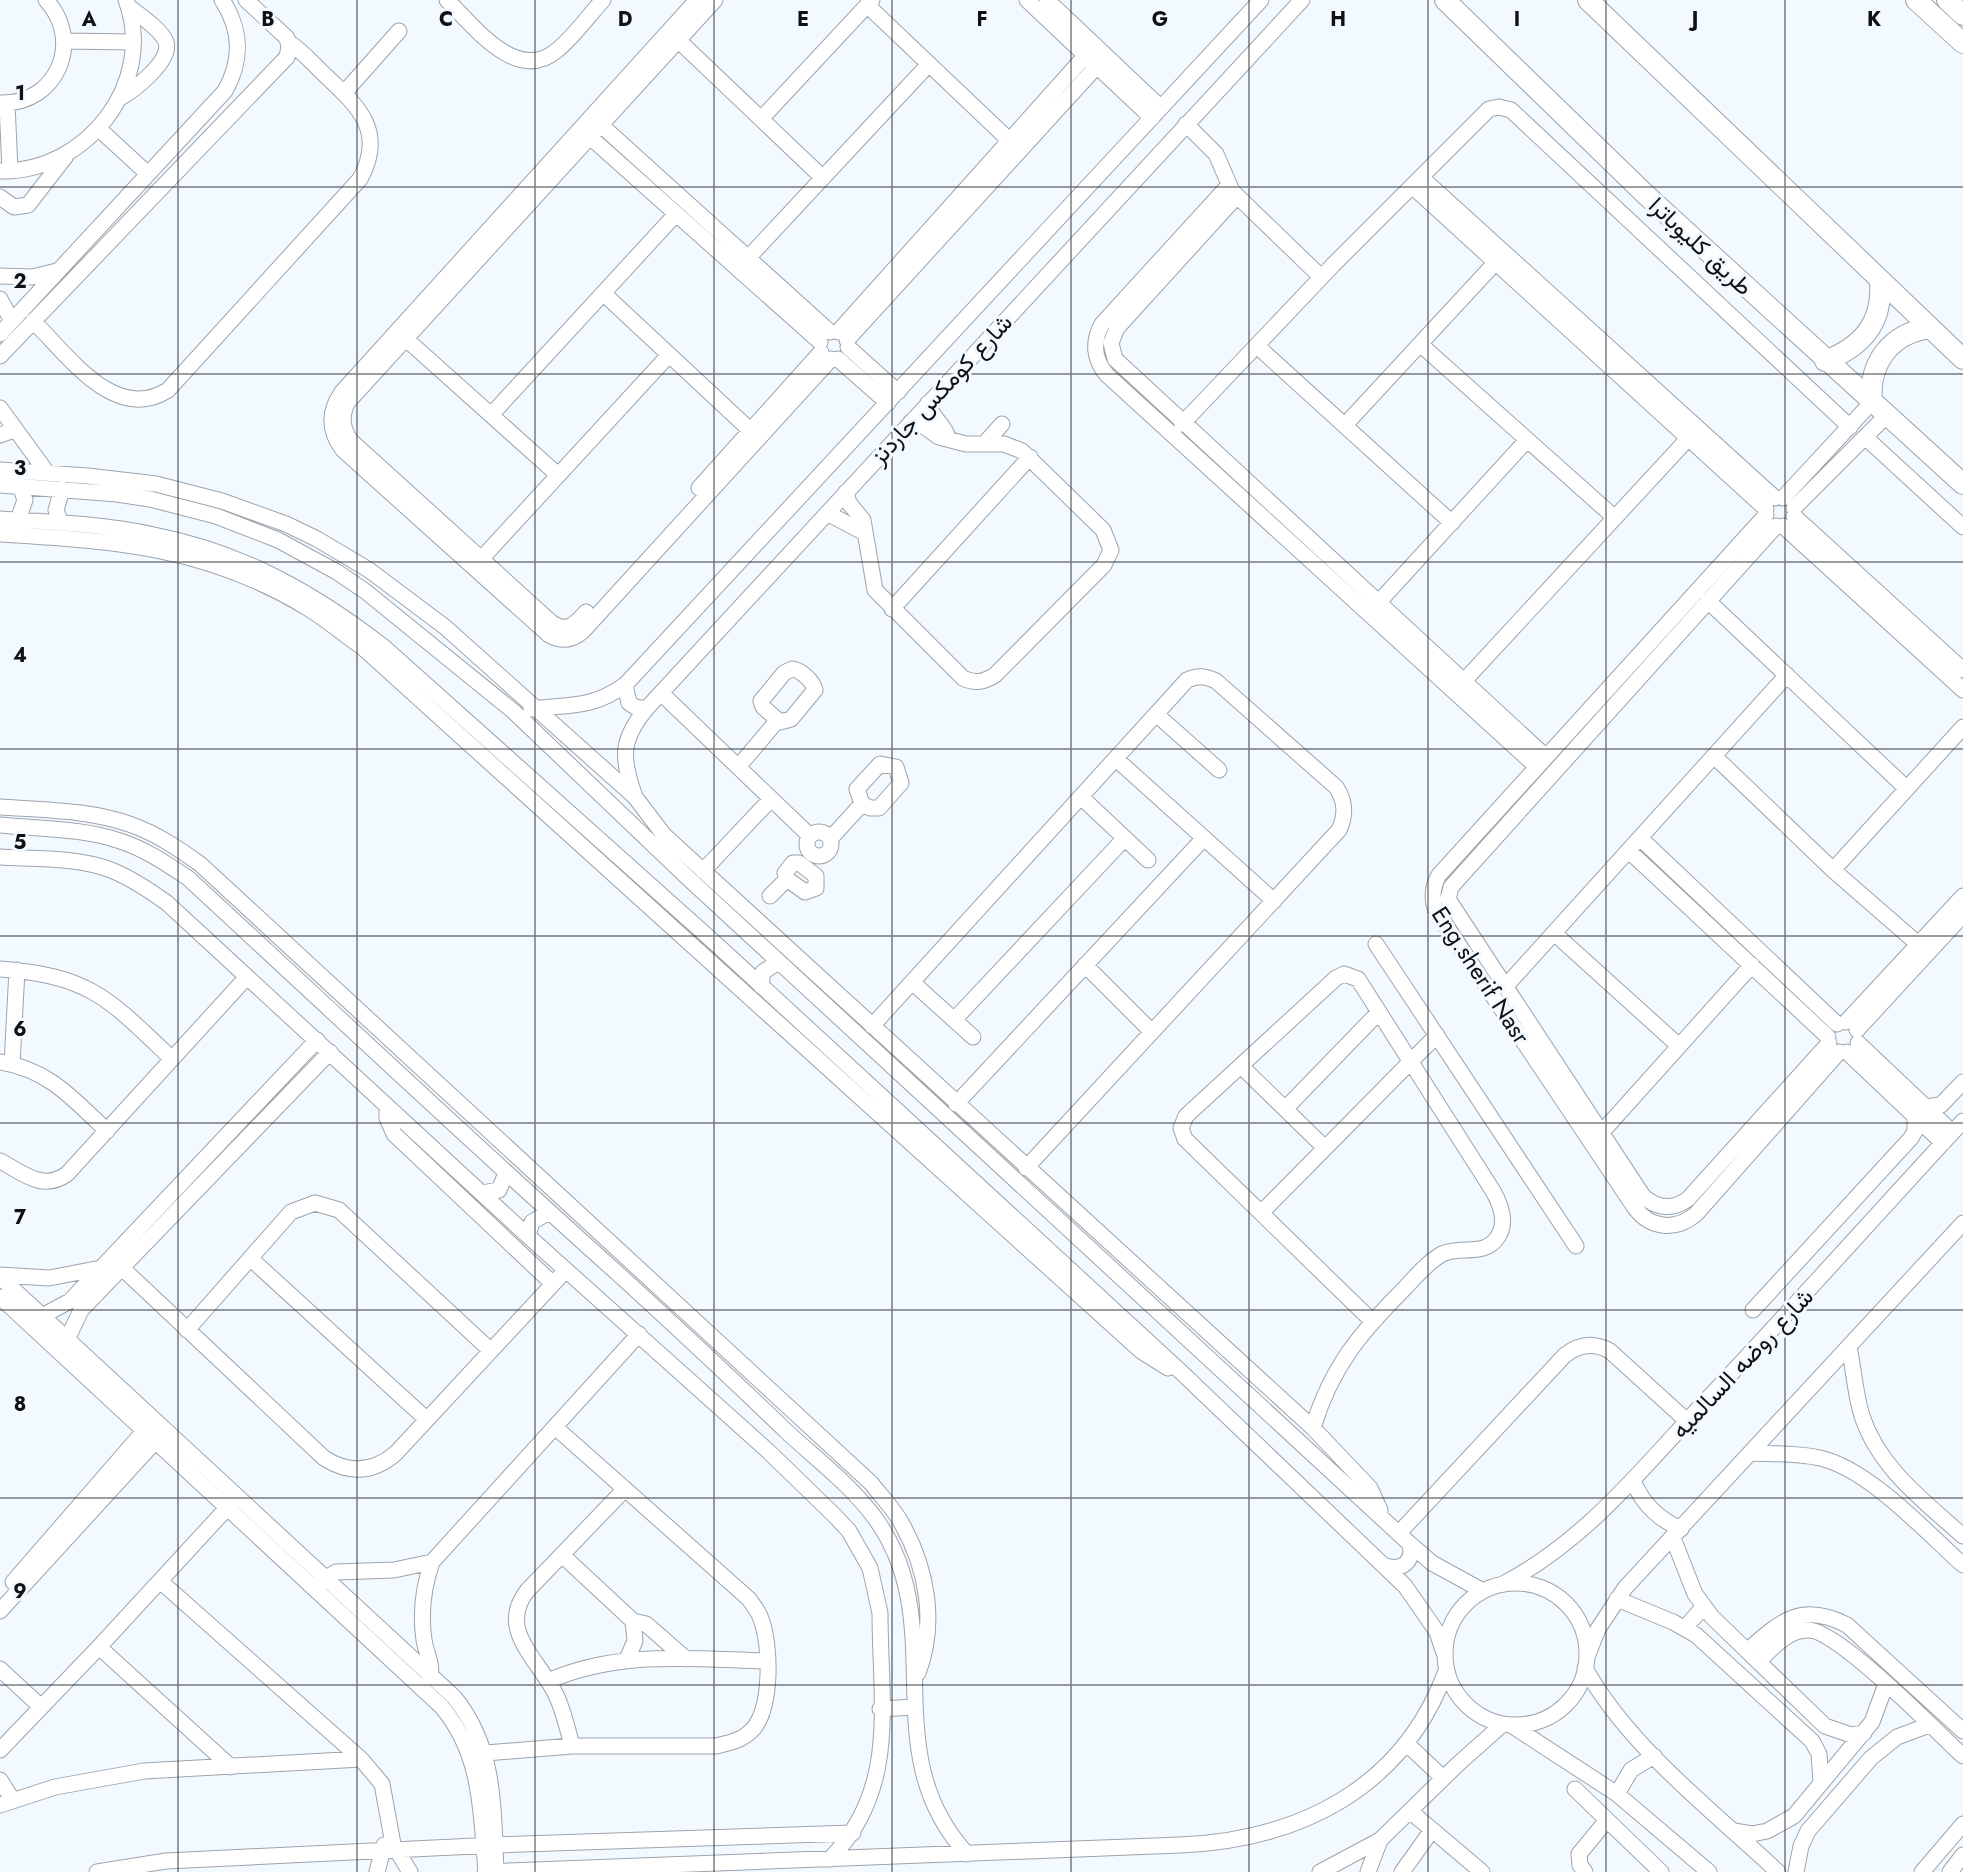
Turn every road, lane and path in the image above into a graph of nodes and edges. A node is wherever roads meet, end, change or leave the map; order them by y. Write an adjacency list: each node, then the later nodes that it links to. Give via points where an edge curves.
1 (46, 0): 21 (street, via 61,22)
2 (222, 0): 29 (street, via 235,23 238,51)
3 (246, 0): 23 (street)
4 (447, 0): 5 (street, via 501,51 523,61 557,51)
5 (603, 0)
6 (697, 0): 68 (street, via 342,392 331,414 335,439 549,635 570,640 583,631)
7 (715, 0): 20 (street)
8 (1027, 0): 25 (street)
9 (1047, 0): 34 (street)
10 (1261, 0): 34 (street, شارع كومكس جاردنز)
11 (1302, 0): 36 (street, شارع كومكس جاردنز)
12 (1445, 0): 73 (main road, طريق كليوباترا)
13 (1588, 0): 58 (main road)
14 (1916, 0): 24 (main road)
15 (1947, 0): 18 (main road)
16 (127, 3): 22 (street); 31 (street, via 163,37 166,48 163,58 144,81)
17 (869, 3): 27 (street); 35 (street)
18 (1963, 15)
19 (399, 31): 30 (street)
20 (678, 40): 35 (street); 37 (street)
21 (65, 41): 22 (street); 32 (street, via 63,59 49,84 26,100)
22 (133, 42): 31 (street)
23 (288, 42): 26 (street, via 289,52); 28 (street)
24 (1963, 43)
25 (1091, 61): 34 (street); 41 (street); 68 (street)
26 (282, 63): 28 (street); 33 (street)
27 (929, 64): 41 (street); 46 (street)
28 (316, 67): 30 (street)
29 (225, 91): 33 (street); 40 (street)
30 (344, 93): 63 (street, via 364,116 369,129 370,156 360,179 168,390 139,400 108,392)
31 (120, 98): 38 (street)
32 (3, 103): 44 (street)
33 (240, 105): 42 (street)
34 (1157, 113): 74 (street, شارع كومكس جاردنز)
35 (761, 119): 46 (street)
36 (1186, 124): 48 (street, via 1216,154); 75 (street, شارع كومكس جاردنز)
37 (601, 125): 39 (street); 54 (street)
38 (99, 129): 43 (street); 45 (street)
39 (590, 137): 51 (street); 66 (street)
40 (181, 139): 42 (street); 45 (street)
41 (1010, 141): 68 (street)
42 (195, 152): 52 (street)
43 (68, 154): 44 (street, via 40,165); 49 (street, via 28,205 14,207)
44 (5, 171)
45 (148, 174): 50 (street)
46 (823, 178): 54 (street)
47 (1417, 183): 53 (street); 57 (street); 83 (street, via 1489,109 1512,110)
48 (1233, 191): 57 (street); 81 (street, via 1113,335 1112,351 1119,366); 138 (street, via 1102,324 1095,343 1099,364)
49 (0, 197)
50 (122, 202): 52 (street); 55 (street)
51 (676, 214): 60 (street); 68 (street)
52 (135, 215): 59 (street)
53 (1492, 254): 67 (street); 86 (street)
54 (748, 258): 68 (street)
55 (58, 270): 56 (street, via 32,277); 59 (street); 62 (street)
56 (0, 276)
57 (1321, 277): 69 (street)
58 (1880, 282): 64 (main road); 73 (main road, via 1879,309 1873,328 1858,343)
59 (70, 283): 63 (street)
60 (603, 293): 70 (street); 78 (street)
61 (0, 299): 62 (street)
62 (12, 321): 65 (street)
63 (33, 321): 71 (street)
64 (1930, 328): 72 (main road); 76 (main road, via 1905,335 1884,352 1873,375)
65 (0, 334)
66 (406, 339): 78 (street); 113 (street, via 347,403 342,422 345,432)
67 (1420, 344): 82 (street); 89 (street)
68 (834, 345): 74 (street); 84 (street)
69 (1257, 346): 81 (street); 82 (street)
70 (669, 355): 84 (street); 95 (street)
71 (0, 356)
72 (1963, 359)
73 (1825, 361): 76 (main road, طريق كليوباترا)
74 (893, 397): 125 (street, شارع كومكس جاردنز)
75 (928, 403): 79 (street, شارع كومكس جاردنز); 87 (street)
76 (1880, 408): 83 (street); 88 (street); 96 (main road, طريق كليوباترا)
77 (1, 412): 85 (street)
78 (491, 415): 95 (street)
79 (911, 422): 87 (street); 101 (street, شارع كومكس جاردنز)
80 (1002, 424): 90 (street)
81 (1182, 424): 115 (street)
82 (1344, 425): 109 (street)
83 (1850, 427): 91 (street)
84 (750, 431): 113 (street, via 571,627 561,628 552,623)
85 (7, 432): 94 (street)
86 (1694, 433): 103 (street); 105 (street)
87 (948, 438): 90 (street, via 966,444)
88 (1866, 438): 91 (street); 110 (street)
89 (1527, 440): 105 (street); 109 (street)
90 (985, 443): 92 (street, via 1004,444)
91 (1835, 456): 103 (street)
92 (1030, 457): 116 (street); 116 (street, via 1103,530 1111,550 1104,565 995,675 979,682 963,678)
93 (0, 470): 94 (street)
94 (48, 474): 100 (street, via 122,479)
95 (558, 475): 113 (street)
96 (1963, 484)
97 (0, 485): 98 (street)
98 (20, 486): 99 (street); 107 (street, via 25,500)
99 (62, 489): 102 (street); 108 (street, via 56,503)
100 (187, 491): 102 (street); 118 (street, via 286,524 317,539 369,570)
101 (846, 492): 104 (street, شارع كومكس جاردنز); 111 (street, via 862,520)
102 (183, 506): 119 (street, via 247,527 308,555 365,591)
103 (1779, 512): 114 (street); 117 (street); 121 (street, Eng.sherif Nasr)
104 (827, 513): 111 (street); 127 (street, شارع كومكس جاردنز)
105 (1615, 518): 123 (street)
106 (0, 519): 107 (street)
107 (18, 520): 108 (street)
108 (61, 523): 134 (street, via 154,534 204,547 300,588 386,648)
109 (1452, 523): 115 (street)
110 (1963, 527)
111 (863, 532): 116 (street, via 871,554 872,583)
112 (0, 534): 135 (street, via 115,542 182,554 246,576 307,607 362,647)
113 (482, 558)
114 (1708, 601): 122 (street); 124 (street)
115 (1378, 603): 123 (street)
116 (892, 609)
117 (1902, 624): 120 (street); 126 (street)
118 (445, 627): 119 (street); 128 (street)
119 (430, 642): 130 (street)
120 (1963, 670)
121 (1624, 671): 124 (street); 138 (street, Eng.sherif Nasr)
122 (1787, 675): 136 (street); 141 (street)
123 (1464, 681): 138 (street)
124 (1636, 682): 179 (street, via 1449,891 1449,903)
125 (625, 685): 128 (street, شارع كومكس جاردنز, via 606,698 581,705); 129 (street, via 629,703)
126 (1963, 690)
127 (661, 693): 129 (street, شارع كومكس جاردنز); 139 (street)
128 (536, 708): 130 (street, شارع كومكس جاردنز); 142 (street)
129 (647, 708): 142 (street, شارع كومكس جاردنز, via 626,739 626,764)
130 (513, 711): 153 (street)
131 (1156, 714): 137 (street); 140 (street); 164 (street, via 1187,680 1207,677 1340,792 1345,811 1339,830)
132 (777, 721): 139 (street)
133 (1963, 727): 141 (street)
134 (493, 742): 135 (street); 168 (street)
135 (481, 754): 234 (street, via 1141,1351 1159,1364)
136 (1714, 756): 151 (street); 159 (street)
137 (1116, 759): 143 (street); 150 (street)
138 (1541, 762): 194 (street, Eng.sherif Nasr, via 1439,875 1432,895 1436,911)
139 (738, 767): 144 (street)
140 (1219, 771)
141 (1905, 787): 159 (street)
142 (635, 797): 153 (street)
143 (1081, 797): 149 (street); 177 (street)
144 (771, 799): 148 (street); 160 (street)
145 (862, 804): 152 (street)
146 (0, 807): 197 (street, via 94,815 132,825 168,841 200,864)
147 (0, 825): 200 (street, via 87,833 156,856 188,878)
148 (810, 836): 152 (street, via 821,832); 155 (street, via 807,846)
149 (1125, 838): 157 (street); 181 (street)
150 (1204, 838): 164 (street); 173 (street)
151 (1640, 838): 154 (street); 186 (street)
152 (830, 839): 155 (street, via 831,849)
153 (659, 840): 160 (street); 166 (street)
154 (1629, 851): 167 (street); 172 (street)
155 (818, 856): 158 (street)
156 (0, 857): 176 (street, via 110,869 167,903)
157 (1148, 860)
158 (807, 868): 161 (street, via 793,863 785,873); 161 (street, via 818,882 811,892)
159 (1833, 870): 170 (street)
160 (703, 871): 182 (street)
161 (787, 879): 162 (street)
162 (770, 896)
163 (1963, 896): 170 (street)
164 (1274, 902): 183 (street)
165 (1963, 915): 186 (street)
166 (735, 921): 168 (street, via 737,928 730,942); 171 (street)
167 (1554, 933): 179 (street); 188 (street)
168 (715, 943): 178 (street)
169 (1376, 944): 184 (street)
170 (1918, 944): 186 (street)
171 (782, 965): 178 (street, via 775,964 763,972); 246 (street)
172 (1752, 965): 186 (street); 188 (street)
173 (1086, 966): 183 (street); 199 (street)
174 (0, 969): 175 (street)
175 (17, 970): 190 (street, via 54,976 100,995); 192 (street)
176 (246, 978): 187 (street); 190 (street)
177 (912, 982): 181 (street); 182 (street)
178 (762, 986): 234 (street)
179 (1506, 987): 194 (street)
180 (1379, 1012): 191 (street); 193 (street, via 1358,979 1348,974 1340,976); 202 (street)
181 (954, 1020): 185 (street)
182 (872, 1026): 199 (street)
183 (1151, 1031): 209 (street)
184 (1437, 1035): 191 (street); 216 (street)
185 (974, 1037)
186 (1843, 1038): 194 (street, Eng.sherif Nasr, via 1696,1214 1683,1223 1668,1226 1652,1223 1640,1215); 203 (street); 205 (street, via 1676,1206 1662,1206 1643,1196)
187 (316, 1040): 189 (street); 195 (street)
188 (1679, 1046): 205 (street)
189 (330, 1052): 198 (street); 201 (street)
190 (172, 1059): 204 (street)
191 (1410, 1062): 207 (street); 226 (street, via 1493,1191 1501,1206 1503,1226 1488,1246 1453,1250 1436,1258)
192 (6, 1063): 204 (street, via 52,1081)
193 (1241, 1066): 202 (street); 213 (street, via 1186,1116 1182,1132)
194 (1551, 1070): 205 (street)
195 (278, 1081): 198 (street); 221 (street)
196 (1963, 1082): 203 (street, via 1941,1105)
197 (445, 1091): 200 (street); 229 (street)
198 (292, 1092): 218 (street)
199 (956, 1104): 209 (street)
200 (432, 1105): 210 (street)
201 (387, 1107): 211 (street); 222 (street, via 394,1134)
202 (1285, 1109): 207 (street)
203 (1920, 1112): 206 (street); 224 (street, via 1911,1138)
204 (107, 1131): 208 (street, via 67,1174 54,1180 33,1180)
205 (1602, 1132)
206 (1953, 1132): 236 (street, شارع روضه السالميه)
207 (1325, 1148): 213 (street)
208 (0, 1161)
209 (1026, 1168): 238 (street)
210 (506, 1173): 211 (street, via 499,1190); 212 (street)
211 (482, 1193): 215 (street)
212 (549, 1212): 215 (street, via 532,1222); 233 (street)
213 (1261, 1213): 226 (street)
214 (1961, 1228): 231 (street)
215 (528, 1236): 219 (street)
216 (1576, 1245)
217 (250, 1258): 227 (street); 232 (street, via 298,1207 315,1203 332,1206); 235 (street)
218 (121, 1267): 221 (street); 227 (street)
219 (566, 1270): 222 (street); 228 (street)
220 (0, 1276): 221 (street); 225 (street)
221 (100, 1276): 225 (street, via 64,1306); 230 (street)
222 (552, 1283): 232 (street)
223 (0, 1297): 239 (street)
224 (1753, 1310)
225 (42, 1316): 230 (street)
226 (1372, 1321): 238 (street, via 1332,1377)
227 (187, 1330): 235 (street, via 335,1465 361,1470 386,1461)
228 (639, 1334): 237 (street); 280 (street, via 834,1515 862,1550 870,1568 879,1613)
229 (713, 1336): 233 (street); 276 (street, via 871,1483 901,1521 922,1568 928,1618 927,1640)
230 (67, 1340): 239 (street)
231 (1849, 1347): 240 (street); 242 (street, via 1862,1415 1880,1453)
232 (489, 1349): 235 (street)
233 (700, 1349): 276 (street, via 856,1497 886,1535 910,1597)
234 (1180, 1371): 254 (street)
235 (425, 1418)
236 (1687, 1421): 241 (street, شارع روضه السالميه); 247 (street, via 1610,1351 1596,1346 1580,1347 1565,1356)
237 (555, 1427): 243 (street); 252 (street)
238 (1313, 1428): 246 (street, via 1370,1488)
239 (155, 1431): 245 (street); 256 (street); 259 (street); 262 (street)
240 (1752, 1453): 244 (street, via 1801,1455 1833,1462 1862,1477); 248 (street)
241 (1633, 1480): 248 (street, via 1648,1507); 257 (street, شارع روضه السالميه, via 1569,1543)
242 (1906, 1484): 244 (street); 249 (street)
243 (625, 1489): 251 (street); 270 (street, via 749,1599 761,1618)
244 (1891, 1501): 253 (street)
245 (228, 1507): 255 (street); 256 (street)
246 (1382, 1515): 247 (street)
247 (1399, 1533): 250 (street)
248 (1677, 1534): 260 (street); 261 (street, via 1695,1594)
249 (1963, 1536)
250 (1410, 1544): 254 (street, via 1409,1561 1394,1569); 258 (street, via 1432,1563)
251 (562, 1554): 263 (street); 275 (street, via 518,1602 515,1616 523,1643)
252 (432, 1562): 256 (street, via 394,1570 341,1571); 274 (street, via 422,1611)
253 (1963, 1565)
254 (1385, 1566): 266 (street, via 1422,1608)
255 (160, 1581): 265 (street); 293 (street)
256 (320, 1582): 274 (street)
257 (1503, 1584): 258 (street); 271 (street, via 1545,1589 1563,1601 1584,1636)
258 (1483, 1591): 266 (street, via 1455,1616)
259 (0, 1597)
260 (1617, 1599): 264 (street); 271 (street, via 1598,1629)
261 (1704, 1606): 264 (street); 267 (street)
262 (0, 1611)
263 (633, 1621): 268 (street, via 635,1641); 269 (street, via 646,1624)
264 (1685, 1628): 284 (street)
265 (99, 1647): 278 (street); 294 (street)
266 (1444, 1653): 273 (street)
267 (1753, 1655): 277 (street, via 1795,1632 1809,1629 1830,1637); 281 (street); 285 (street, via 1790,1617 1809,1613 1829,1616 1847,1625)
268 (627, 1659): 269 (street); 275 (street, via 597,1664)
269 (686, 1659): 270 (street)
270 (767, 1661): 288 (street, via 767,1696 762,1715 751,1731 735,1742 716,1746)
271 (1586, 1663): 282 (street, via 1571,1698 1559,1710 1544,1719); 291 (street, via 1614,1713)
272 (0, 1669): 278 (street)
273 (1446, 1671): 282 (street, via 1461,1700 1488,1719); 287 (street, via 1426,1717)
274 (427, 1681): 290 (street, via 462,1707); 311 (street, via 471,1754)
275 (548, 1681): 288 (street)
276 (914, 1683): 279 (street)
277 (1886, 1684): 283 (street); 286 (street, via 1878,1710)
278 (40, 1706): 289 (street)
279 (915, 1707): 280 (street); 313 (street, via 921,1767 930,1799)
280 (880, 1709): 308 (street, via 879,1773)
281 (1816, 1716): 284 (street); 286 (street, via 1838,1732)
282 (1507, 1724): 295 (street); 299 (street)
283 (1929, 1725): 292 (street); 307 (street, via 1898,1737 1870,1758)
284 (1802, 1730): 297 (street, via 1819,1754)
285 (1963, 1731)
286 (1864, 1733): 297 (street)
287 (1408, 1745): 295 (street); 313 (street, via 1370,1780 1331,1807 1288,1827 1243,1840)
288 (572, 1746): 290 (street)
289 (0, 1750)
290 (486, 1753): 311 (street, via 491,1779)
291 (1654, 1756): 299 (street, via 1631,1770); 304 (street)
292 (1963, 1756)
293 (361, 1759): 294 (street); 312 (street, via 381,1784 386,1798)
294 (231, 1767): 300 (street, via 144,1771 56,1787)
295 (1443, 1778): 301 (street)
296 (0, 1780): 300 (street)
297 (1821, 1782): 302 (street)
298 (1575, 1789): 303 (street)
299 (1617, 1794): 329 (street)
300 (6, 1802)
301 (1411, 1812): 306 (street); 309 (street)
302 (1794, 1816): 304 (street, via 1774,1828 1752,1834 1736,1833); 307 (street)
303 (1607, 1820): 327 (street, via 1579,1854 1580,1865); 328 (street)
304 (1726, 1823): 330 (street)
305 (1962, 1826): 332 (street)
306 (1432, 1830): 319 (street); 326 (street)
307 (1808, 1830): 331 (street)
308 (853, 1833): 310 (street); 315 (street)
309 (1380, 1840): 324 (street); 325 (street)
310 (557, 1843): 311 (street); 317 (street)
311 (489, 1845): 312 (street); 318 (street); 323 (street)
312 (389, 1851): 316 (street); 321 (street); 322 (street)
313 (967, 1854): 315 (street)
314 (1963, 1855): 333 (street)
315 (830, 1859): 317 (street)
316 (239, 1865): 320 (street, via 148,1863)
317 (559, 1870): 318 (street)
318 (496, 1871): 323 (street)
319 (1478, 1871)
320 (97, 1872)
321 (377, 1872)
322 (410, 1872)
323 (485, 1872)
324 (1320, 1872)
325 (1368, 1872)
326 (1402, 1872)
327 (1586, 1872)
328 (1661, 1872)
329 (1709, 1872)
330 (1778, 1872)
331 (1796, 1872)
332 (1922, 1872)
333 (1950, 1872)

